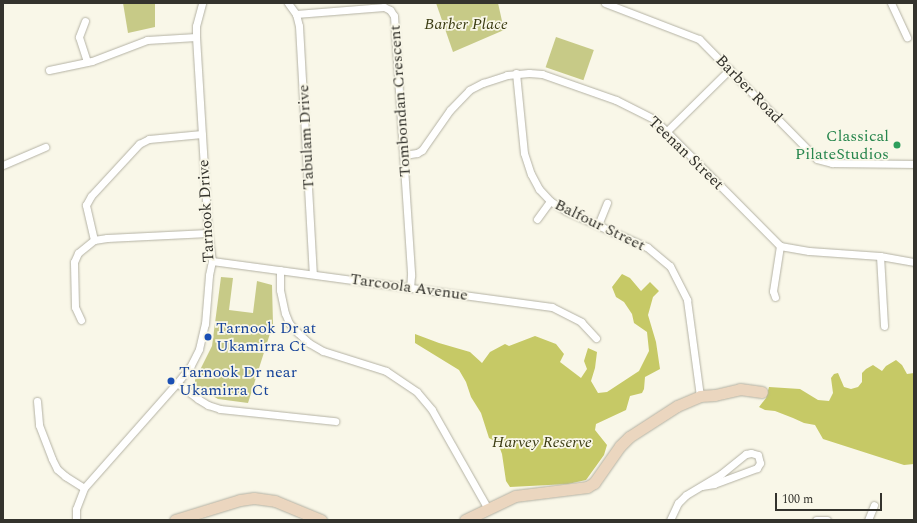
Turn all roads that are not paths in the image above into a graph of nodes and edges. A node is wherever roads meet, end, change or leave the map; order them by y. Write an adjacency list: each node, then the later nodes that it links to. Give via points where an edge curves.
1 (202, 3): 7 (street, Tarnook Drive)
2 (288, 3): 5 (street, Tabulam Drive)
3 (605, 3): 10 (street, Barber Road, via 699,39)
4 (891, 3): 8 (street)
5 (296, 14): 16 (street, Tombondan Crescent, via 378,7 390,10 396,25); 30 (street, Tabulam Drive, via 300,26)
6 (85, 21): 9 (street, via 79,37)
7 (196, 37): 9 (street, via 147,40); 14 (street, Tarnook Drive)
8 (907, 38)
9 (87, 62): 11 (street)
10 (730, 69): 13 (street); 17 (street, Barber Road, via 817,159 832,163)
11 (49, 70)
12 (516, 73): 13 (street, Teenan Street, via 542,74 616,100 645,113); 16 (street, Teenan Street, via 498,77 469,90 450,110 422,150); 19 (street, Balfour Street, via 524,154 539,189)
13 (667, 131): 25 (street, Teenan Street)
14 (202, 134): 23 (street, Tarnook Drive); 24 (street, via 149,139 139,144 91,196 86,205)
15 (45, 147): 18 (street)
16 (404, 155): 31 (street, Tombondan Crescent)
17 (914, 164)
18 (3, 165)
19 (550, 201): 21 (street); 22 (street, Balfour Street, via 566,211)
20 (607, 203): 22 (street)
21 (537, 219)
22 (598, 224): 38 (street, Balfour Street, via 648,247 670,266 687,300)
23 (208, 233): 24 (street); 27 (street, Tarnook Drive)
24 (94, 240): 33 (street, via 78,253 74,262 75,308)
25 (780, 246): 26 (street, via 809,251); 32 (street, via 773,291)
26 (880, 256): 28 (street); 34 (street)
27 (212, 262): 29 (street, Tarcoola Avenue); 36 (street, Tarnook Drive, via 205,324 199,349 190,367)
28 (914, 262)
29 (280, 270): 30 (street, Tarcoola Avenue); 44 (street, via 280,290 285,313 298,333 323,351 386,371 417,392 432,410)
30 (313, 274): 31 (street, Tarcoola Avenue)
31 (410, 288): 35 (street, Tarcoola Avenue, via 552,307 581,322)
32 (775, 298)
33 (81, 320)
34 (884, 326)
35 (596, 338)
36 (177, 383): 40 (street, via 198,400 220,409); 42 (street, Tarnook Drive)
37 (762, 392): 38 (street, via 740,389)
38 (700, 396): 44 (street, via 678,406 630,437 620,446 594,483 587,487 524,494)
39 (37, 401): 42 (street, via 39,425 52,460 57,469)
40 (335, 421)
41 (703, 486): 41 (street, via 746,454 758,455 760,462 757,468); 49 (street, via 678,502)
42 (84, 488): 45 (street, Tarnook Drive, via 76,509)
43 (874, 505): 52 (street)
44 (488, 509): 48 (street)
45 (76, 520)
46 (175, 520): 47 (street, via 254,498 275,501)
47 (321, 520)
48 (465, 520)
49 (670, 520)
50 (816, 520): 51 (street)
51 (827, 520)
52 (868, 520)

